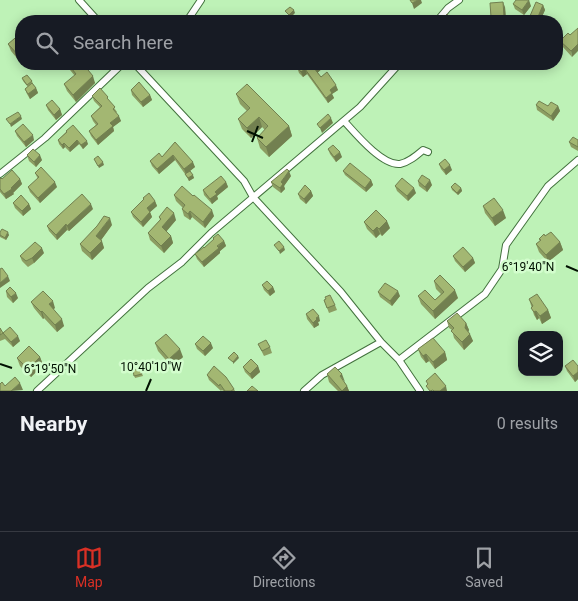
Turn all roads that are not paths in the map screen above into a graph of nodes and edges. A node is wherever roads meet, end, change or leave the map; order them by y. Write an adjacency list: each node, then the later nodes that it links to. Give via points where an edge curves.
1 (78, 0): 4 (street)
2 (201, 0): 5 (street)
3 (459, 0): 6 (street)
4 (92, 15)
5 (191, 15)
6 (442, 15)
7 (116, 70): 13 (street, via 45,138)
8 (141, 70): 14 (street, via 244,181)
9 (394, 70): 10 (street)
10 (344, 121): 11 (street, via 370,148 397,164 409,161 423,150); 14 (street)
11 (428, 152)
12 (578, 160): 16 (street, via 548,186 506,246 502,270 485,294)
13 (0, 174)
14 (253, 197): 15 (street, via 341,292); 17 (street)
15 (381, 342): 16 (street); 18 (street, via 322,376)
16 (398, 360): 19 (street)
17 (37, 391)
18 (304, 391)
19 (420, 391)

